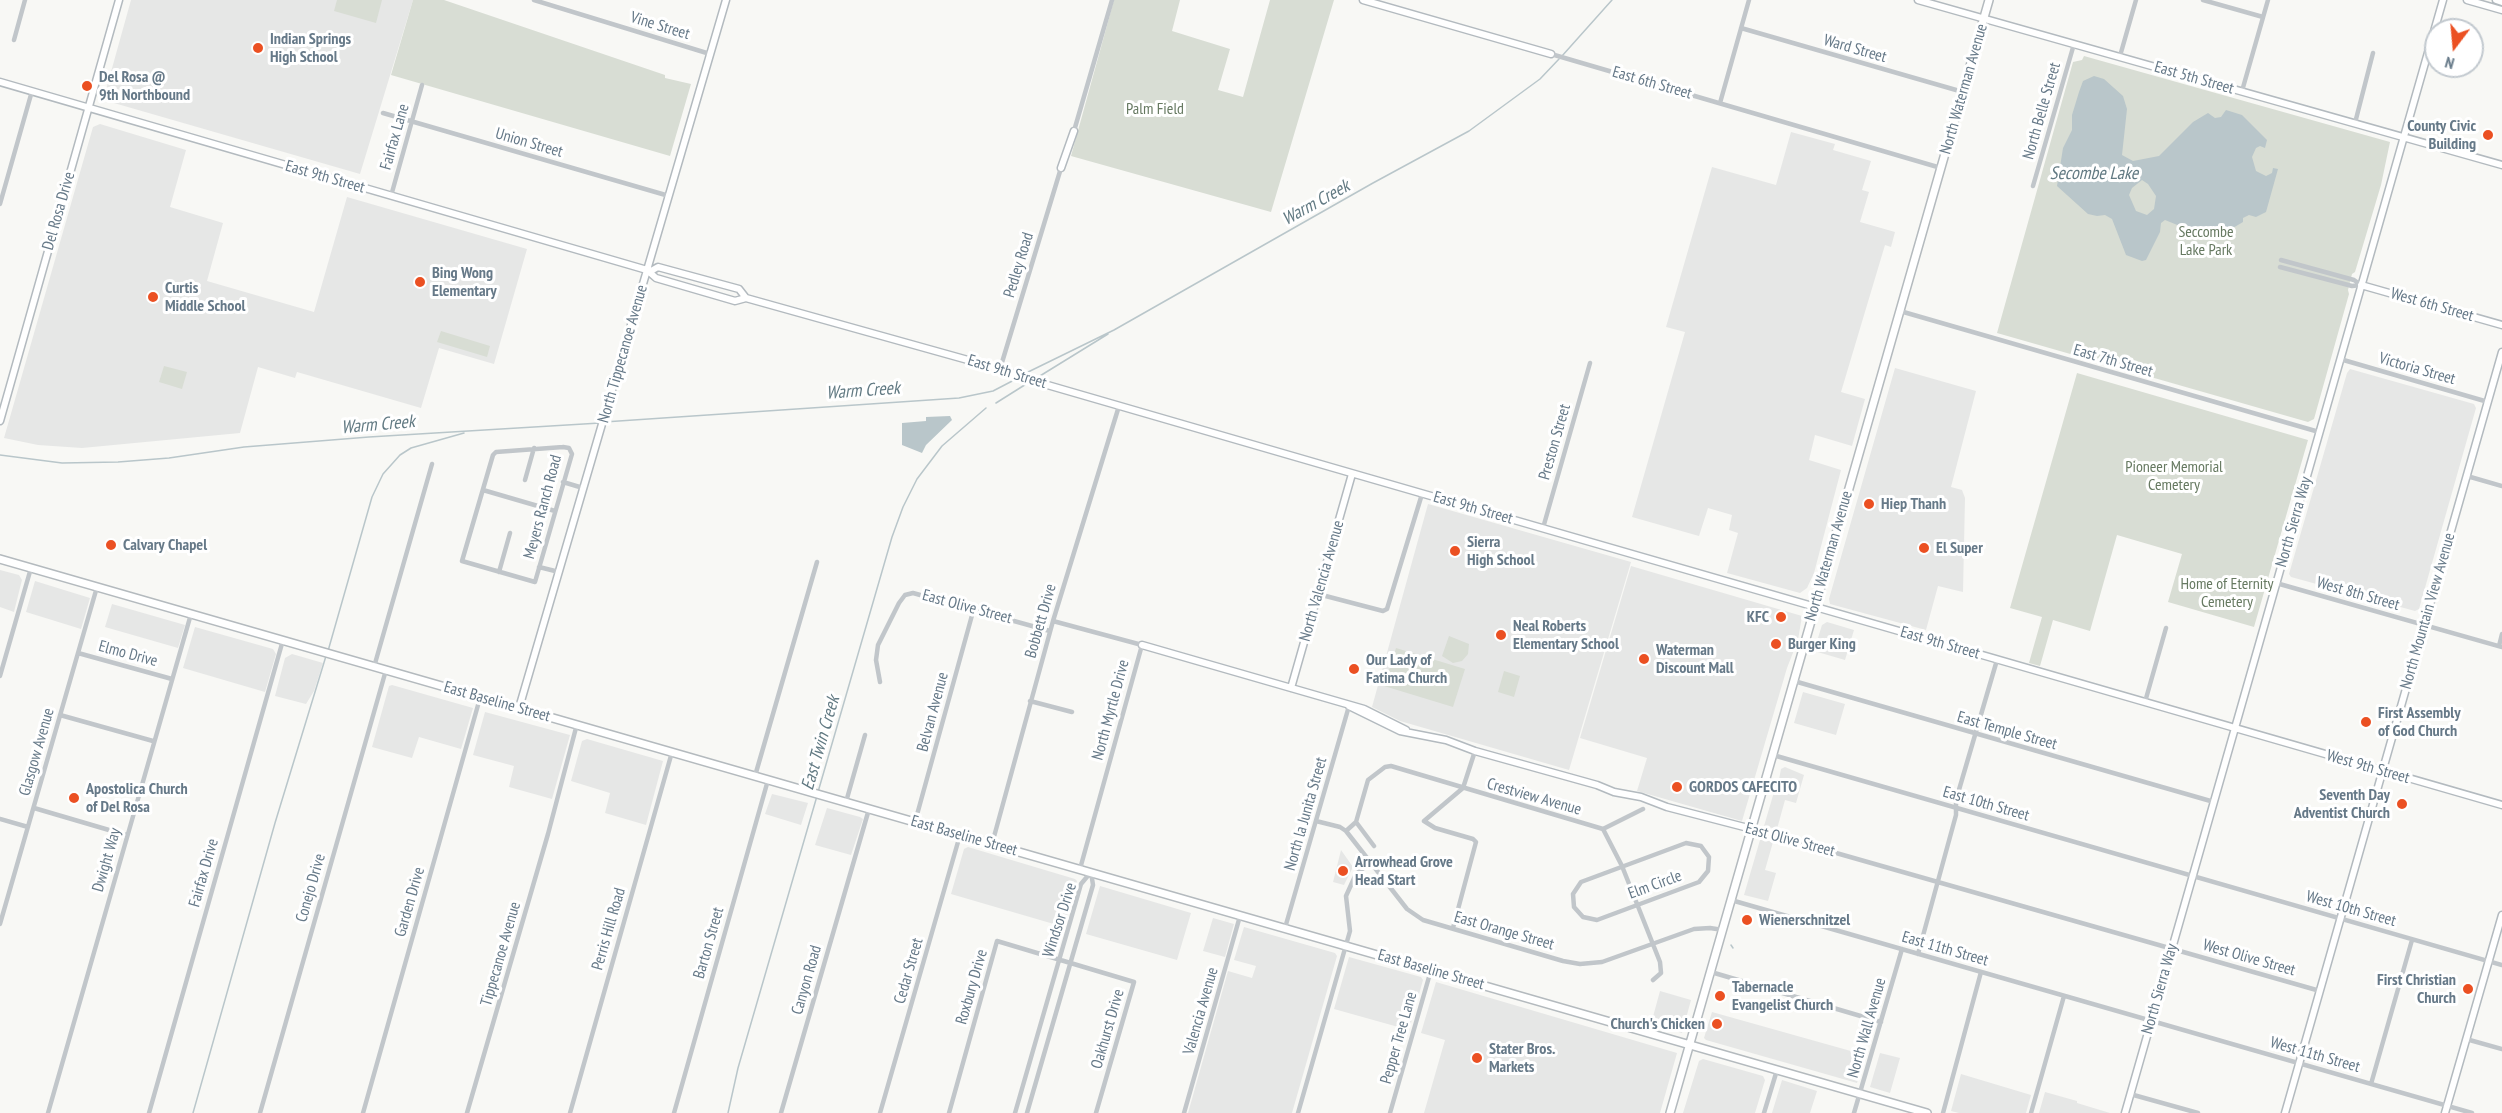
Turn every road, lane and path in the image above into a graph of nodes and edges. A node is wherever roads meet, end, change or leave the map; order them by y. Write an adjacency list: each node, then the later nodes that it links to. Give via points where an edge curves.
1 (25, 0): 21 (street)
2 (119, 0): 33 (street, Del Rosa Drive)
3 (534, 0): 24 (street, Vine Street)
4 (726, 0): 24 (street, North Tippecanoe Avenue)
5 (1112, 0): 37 (street)
6 (1363, 0): 25 (street, East 6th Street)
7 (1749, 0): 20 (street)
8 (1918, 0): 19 (street, East 5th Street)
9 (1989, 0): 19 (main road, North Waterman Avenue)
10 (2136, 0): 26 (street)
11 (2203, 0): 18 (street)
12 (2268, 0): 18 (street)
13 (2443, 0): 38 (street, North Sierra Way)
14 (2467, 0): 17 (street)
15 (2496, 0): 16 (street)
16 (2502, 2)
17 (2502, 10)
18 (2264, 17): 29 (street)
19 (1984, 19): 22 (street, East 5th Street); 31 (main road, North Waterman Avenue)
20 (1741, 28): 31 (street, Ward Street); 32 (street)
21 (14, 40)
22 (2074, 44): 26 (street, East 5th Street); 42 (street, North Belle Street)
23 (2373, 53): 36 (street)
24 (710, 54): 44 (street, North Tippecanoe Avenue)
25 (1551, 54): 32 (street, East 6th Street)
26 (2120, 56): 29 (street, East 5th Street)
27 (0, 82): 30 (street, East 9th Street)
28 (422, 85): 35 (street, Fairfax Lane)
29 (2242, 91): 36 (street, East 5th Street)
30 (32, 92): 33 (street, East 9th Street); 45 (street)
31 (1963, 92): 41 (main road, North Waterman Avenue)
32 (1720, 103): 41 (street, East 6th Street)
33 (88, 108): 43 (street, East 9th Street); 59 (street, Del Rosa Drive)
34 (383, 113): 35 (street, Union Street)
35 (412, 121): 43 (street, Fairfax Lane); 44 (street, Union Street)
36 (2355, 123): 38 (street, East 5th Street)
37 (1074, 131): 40 (street)
38 (2403, 137): 39 (street, East 5th Street); 49 (street, North Sierra Way)
39 (2502, 165)
40 (1061, 168): 56 (street, Pedley Road)
41 (1941, 168): 51 (main road, North Waterman Avenue)
42 (2033, 186)
43 (391, 196): 48 (street, East 9th Street)
44 (669, 196): 48 (street, North Tippecanoe Avenue)
45 (0, 204)
46 (2281, 260): 49 (street)
47 (2280, 267): 49 (street)
48 (649, 270): 50 (street, East 9th Street, via 656,278 735,301); 50 (street, East 9th Street, via 658,267 739,289); 68 (street, North Tippecanoe Avenue)
49 (2361, 285): 52 (street, West 6th Street); 54 (street, North Sierra Way)
50 (746, 298): 56 (street, East 9th Street)
51 (1900, 311): 60 (street, East 7th Street); 83 (main road, North Waterman Avenue)
52 (2502, 325)
53 (2502, 352): 57 (street, North Mountain View Avenue)
54 (2340, 359): 57 (street, Victoria Street); 60 (street, North Sierra Way)
55 (1590, 363): 72 (street, Preston Street)
56 (1000, 369): 58 (street, East 9th Street)
57 (2488, 402): 64 (street, North Mountain View Avenue)
58 (1119, 406): 63 (street, East 9th Street); 86 (street, Bobbett Drive)
59 (0, 421)
60 (2319, 432): 80 (street, North Sierra Way)
61 (534, 448): 65 (street); 66 (street, Meyers Ranch Road, via 569,448 572,454); 69 (street, Meyers Ranch Road, via 496,452)
62 (432, 464): 96 (street)
63 (1352, 474): 70 (street, East 9th Street); 82 (street, North Valencia Avenue)
64 (2467, 476): 67 (street); 87 (street, North Mountain View Avenue)
65 (525, 480)
66 (563, 482): 68 (street); 71 (street, Meyers Ranch Road)
67 (2502, 486)
68 (584, 488): 79 (street, North Tippecanoe Avenue)
69 (483, 490): 71 (street); 78 (street, Meyers Ranch Road, via 462,561)
70 (1422, 494): 72 (street, East 9th Street); 82 (street, via 1387,609)
71 (555, 511): 76 (street, Meyers Ranch Road)
72 (1543, 528): 83 (street, East 9th Street)
73 (510, 533): 78 (street)
74 (0, 559): 77 (main road, East Baseline Street)
75 (817, 562): 119 (street)
76 (539, 567): 78 (street, Meyers Ranch Road, via 535,582); 79 (street)
77 (31, 568): 81 (main road, East Baseline Street); 98 (street)
78 (499, 572)
79 (559, 572): 107 (street, North Tippecanoe Avenue)
80 (2276, 583): 87 (street, West 8th Street); 111 (street, North Sierra Way)
81 (97, 587): 85 (main road, East Baseline Street); 94 (street, Glasgow Avenue)
82 (1318, 594): 102 (street, North Valencia Avenue)
83 (1815, 606): 95 (street, East 9th Street); 100 (main road, North Waterman Avenue)
84 (974, 608): 89 (street, East Olive Street); 101 (street, East Olive Street, via 931,596 905,595 878,645); 131 (street, Belvan Avenue)
85 (191, 614): 91 (main road, East Baseline Street); 99 (street, Dwight Way)
86 (1053, 621): 89 (street, Bobbett Drive); 92 (street, North Myrtle Drive)
87 (2424, 625): 93 (street, West 8th Street); 118 (street, North Mountain View Avenue)
88 (2166, 628): 105 (street)
89 (1050, 631): 104 (street, Bobbett Drive)
90 (2502, 634): 93 (street)
91 (283, 640): 96 (main road, East Baseline Street); 186 (street, Fairfax Drive)
92 (1142, 645): 102 (street, East Olive Street); 143 (street, North Myrtle Drive)
93 (2500, 646)
94 (78, 653): 99 (street, Elmo Drive); 109 (street, Glasgow Avenue)
95 (1997, 660): 105 (street, East 9th Street); 112 (street)
96 (374, 667): 97 (main road, East Baseline Street)
97 (386, 670): 103 (main road, East Baseline Street); 187 (street, Conejo Drive)
98 (0, 676)
99 (172, 679): 114 (street, Dwight Way)
100 (1794, 681): 112 (street, East Temple Street); 117 (main road, North Waterman Avenue)
101 (880, 682)
102 (1291, 688): 106 (street, East Olive Street)
103 (480, 698): 107 (main road, East Baseline Street); 188 (street, Garden Drive)
104 (1030, 701): 108 (street); 139 (street, Bobbett Drive)
105 (2145, 702): 111 (street, East 9th Street)
106 (1349, 706): 116 (street, East Olive Street, via 1364,708 1408,731); 130 (street, North la Junita Street)
107 (519, 708): 110 (main road, East Baseline Street)
108 (1072, 712)
109 (60, 715): 114 (street); 126 (street, Glasgow Avenue)
110 (577, 724): 115 (main road, East Baseline Street); 189 (street, Tippecanoe Avenue)
111 (2235, 728): 118 (street, West 9th Street); 123 (street, North Sierra Way)
112 (1975, 734): 123 (street, East Temple Street); 125 (street)
113 (865, 735): 122 (street)
114 (153, 741): 137 (street, Dwight Way)
115 (672, 752): 119 (main road, East Baseline Street); 190 (street, Perris Hill Road)
116 (1475, 752): 121 (street); 135 (street, East Olive Street)
117 (1773, 755): 125 (street, East 10th Street); 135 (main road, North Waterman Avenue)
118 (2383, 771): 124 (street, West 9th Street); 151 (street, North Mountain View Avenue)
119 (755, 776): 120 (main road, East Baseline Street)
120 (768, 780): 122 (main road, East Baseline Street); 191 (street, Barton Street)
121 (1463, 788): 132 (street, via 1385,767 1365,785); 134 (street, Crestview Avenue); 154 (street, Crestview Avenue, via 1424,821 1476,842)
122 (846, 802): 127 (main road, East Baseline Street)
123 (2214, 802): 145 (street, North Sierra Way)
124 (2502, 805)
125 (1956, 807): 145 (street, East 10th Street); 146 (street)
126 (34, 808): 133 (street, Glasgow Avenue); 137 (street)
127 (868, 809): 131 (main road, East Baseline Street); 192 (street, Canyon Road)
128 (1643, 809): 134 (street)
129 (0, 819): 133 (street)
130 (1316, 821): 136 (street); 153 (street, North la Junita Street)
131 (915, 822): 138 (main road, East Baseline Street)
132 (1356, 822): 136 (street); 140 (street)
133 (28, 827): 152 (street, Glasgow Avenue)
134 (1603, 829): 142 (street)
135 (1752, 829): 146 (street, East Olive Street); 147 (main road, North Waterman Avenue)
136 (1346, 831): 141 (street, East Orange Street)
137 (126, 835): 185 (street, Dwight Way)
138 (960, 835): 139 (main road, East Baseline Street); 193 (street, Cedar Street)
139 (992, 844): 143 (main road, East Baseline Street)
140 (1374, 846)
141 (1370, 863): 154 (street, East Orange Street, via 1407,909 1423,920); 158 (street, via 1356,874 1346,896 1351,924)
142 (1622, 866): 148 (street); 148 (street, Elm Circle, via 1581,882 1573,894 1574,907 1583,917 1597,920); 148 (street, Elm Circle, via 1686,843 1701,846 1709,857 1708,871 1699,882)
143 (1080, 869): 144 (main road, East Baseline Street)
144 (1091, 872): 150 (main road, East Baseline Street); 162 (street, Windsor Drive, via 1081,884); 164 (street, Windsor Drive, via 1093,885)
145 (2193, 876): 151 (street, West 10th Street); 159 (street, North Sierra Way)
146 (1938, 881): 159 (street, East Olive Street); 161 (street)
147 (1731, 900): 155 (main road, North Waterman Avenue); 160 (street, East 11th Street)
148 (1638, 904): 157 (street)
149 (2502, 915): 163 (street)
150 (1240, 916): 153 (main road, East Baseline Street); 198 (street, Valencia Avenue)
151 (2340, 919): 156 (street, West 10th Street); 170 (street, North Mountain View Avenue)
152 (0, 924)
153 (1284, 928): 158 (main road, East Baseline Street)
154 (1453, 928): 157 (street, East Orange Street, via 1580,964 1602,962)
155 (1723, 930): 157 (street, East Orange Street, via 1702,927); 167 (main road, North Waterman Avenue)
156 (2412, 940): 163 (street, West 10th Street); 179 (street)
157 (1653, 943): 169 (street, via 1662,968)
158 (1346, 946): 166 (main road, East Baseline Street); 199 (street)
159 (2172, 948): 170 (street, West Olive Street); 172 (street, North Sierra Way)
160 (1902, 949): 161 (street, East 11th Street); 173 (street, North Wall Avenue)
161 (1918, 954): 168 (street, East 11th Street)
162 (1059, 960): 164 (street, Roxbury Drive); 180 (street, Windsor Drive); 194 (street, Roxbury Drive, via 997,941)
163 (2488, 962): 165 (street, West 10th Street); 174 (street)
164 (1070, 963): 181 (street, Windsor Drive); 197 (street, Oakhurst Drive, via 1134,982)
165 (2502, 965)
166 (1431, 970): 175 (main road, East Baseline Street); 200 (street, Pepper Tree Lane)
167 (1711, 972): 173 (street); 175 (main road, North Waterman Avenue)
168 (1982, 972): 171 (street, East 11th Street); 205 (street)
169 (1655, 978)
170 (2320, 991): 177 (street, North Mountain View Avenue)
171 (2064, 996): 172 (street, East 11th Street); 206 (street)
172 (2151, 1021): 177 (street, West 11th Street); 183 (street, North Sierra Way)
173 (1881, 1022): 182 (street, North Wall Avenue)
174 (2466, 1039): 176 (street); 184 (street)
175 (1690, 1044): 178 (main road, East Baseline Street); 201 (main road, North Waterman Avenue)
176 (2502, 1049)
177 (2299, 1063): 179 (street, West 11th Street); 209 (street, North Mountain View Avenue)
178 (1777, 1070): 182 (main road, East Baseline Street); 202 (street)
179 (2371, 1084): 184 (street, West 11th Street)
180 (1022, 1088): 181 (street); 195 (street, Windsor Drive)
181 (1034, 1092): 196 (street, Windsor Drive)
182 (1860, 1094): 203 (street, North Wall Avenue); 204 (main road, East Baseline Street)
183 (2130, 1094): 207 (street, North Sierra Way); 208 (street)
184 (2446, 1109): 210 (street, West 11th Street)
185 (48, 1113)
186 (149, 1113)
187 (260, 1113)
188 (363, 1113)
189 (468, 1113)
190 (570, 1113)
191 (674, 1113)
192 (781, 1113)
193 (880, 1113)
194 (949, 1113)
195 (1015, 1113)
196 (1028, 1113)
197 (1096, 1113)
198 (1184, 1113)
199 (1298, 1113)
200 (1390, 1113)
201 (1670, 1113)
202 (1764, 1113)
203 (1854, 1113)
204 (1927, 1113)
205 (1943, 1113)
206 (2031, 1113)
207 (2125, 1113)
208 (2199, 1113)
209 (2285, 1113)
210 (2472, 1113)

